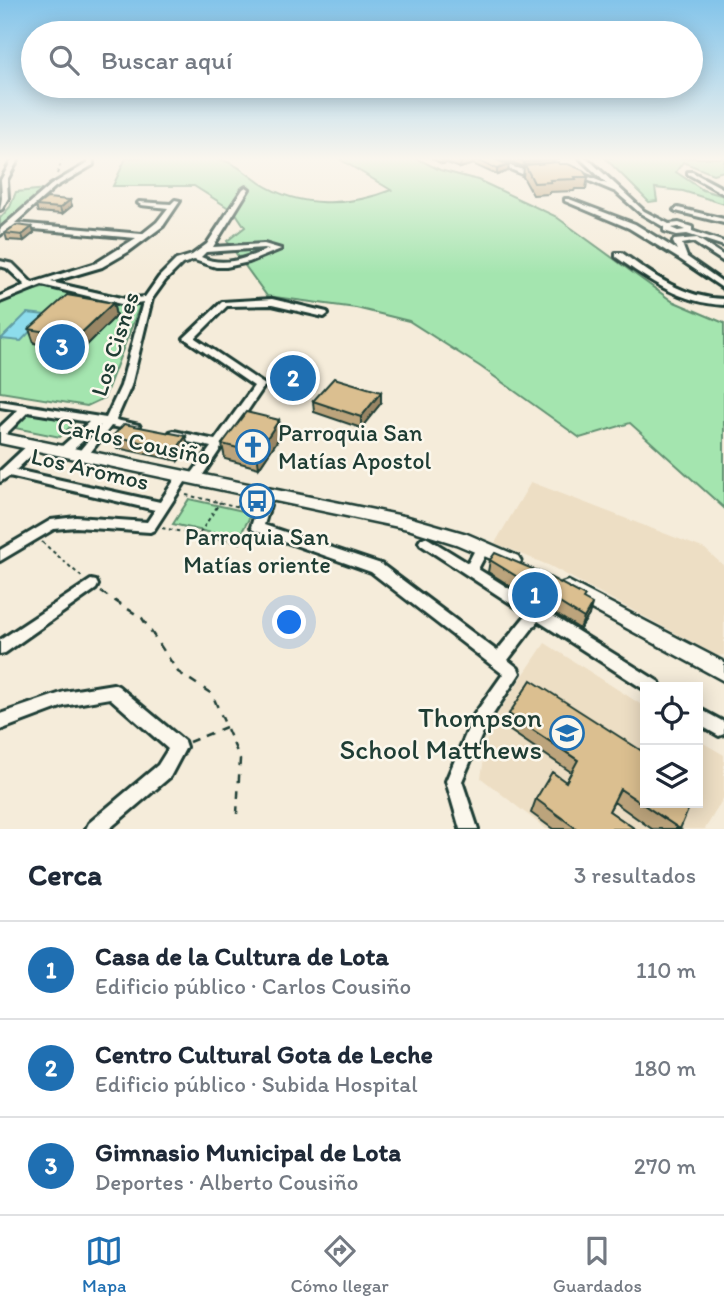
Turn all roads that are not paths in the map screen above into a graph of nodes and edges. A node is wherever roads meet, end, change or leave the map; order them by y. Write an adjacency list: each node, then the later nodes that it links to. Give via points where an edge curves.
1 (41, 197): 8 (street)
2 (241, 197): 12 (street)
3 (625, 197): 11 (street, via 668,226 679,225)
4 (567, 200): 15 (street, via 632,226)
5 (141, 203): 10 (street, via 174,203 160,224)
6 (678, 210): 7 (street)
7 (724, 221)
8 (11, 225): 9 (street); 10 (street)
9 (0, 233)
10 (140, 236): 18 (street, via 99,265)
11 (724, 244)
12 (205, 250): 14 (street, Los Cisnes); 14 (street, via 277,249 230,265 207,264)
13 (619, 255): 23 (street, via 675,292 708,303)
14 (195, 257): 22 (street, Los Cisnes, via 179,262)
15 (684, 258): 16 (street, via 677,242 694,240); 20 (street)
16 (724, 260)
17 (0, 263): 19 (street, via 10,266)
18 (42, 282): 19 (street); 22 (street, via 125,302)
19 (30, 286): 21 (street)
20 (724, 287)
21 (0, 299)
22 (148, 299): 27 (street, Los Cisnes, via 126,386)
23 (724, 302)
24 (324, 314): 32 (street, via 272,302 225,304 189,338 260,384)
25 (0, 404): 26 (street)
26 (26, 408): 27 (street); 30 (street)
27 (104, 421): 28 (street); 33 (street); 34 (street)
28 (147, 429)
29 (159, 432): 32 (street)
30 (0, 436): 31 (main road, Carlos Cousiño)
31 (35, 444): 33 (main road, Carlos Cousiño); 35 (street)
32 (220, 445): 36 (street)
33 (64, 451): 34 (main road, Carlos Cousiño)
34 (82, 455): 36 (main road, Carlos Cousiño)
35 (4, 475): 38 (street, Los Aromos)
36 (189, 478): 37 (main road, Carlos Cousiño); 38 (street)
37 (267, 495): 40 (main road, Carlos Cousiño, via 408,523); 48 (street, via 257,527 376,568)
38 (163, 507): 41 (street, via 150,527 76,522 51,525)
39 (425, 542): 43 (street)
40 (483, 548): 42 (main road, Carlos Cousiño); 43 (street)
41 (0, 556)
42 (529, 569)
43 (470, 571): 46 (street)
44 (555, 582): 49 (main road)
45 (91, 585): 47 (street)
46 (536, 613): 48 (street); 50 (street)
47 (0, 648)
48 (498, 661): 55 (street, via 513,673 480,720 454,781)
49 (724, 672)
50 (646, 682)
51 (703, 718): 53 (street)
52 (0, 722): 54 (street, via 64,699 113,691 178,747 164,771)
53 (719, 728)
54 (95, 829)
55 (468, 829)

